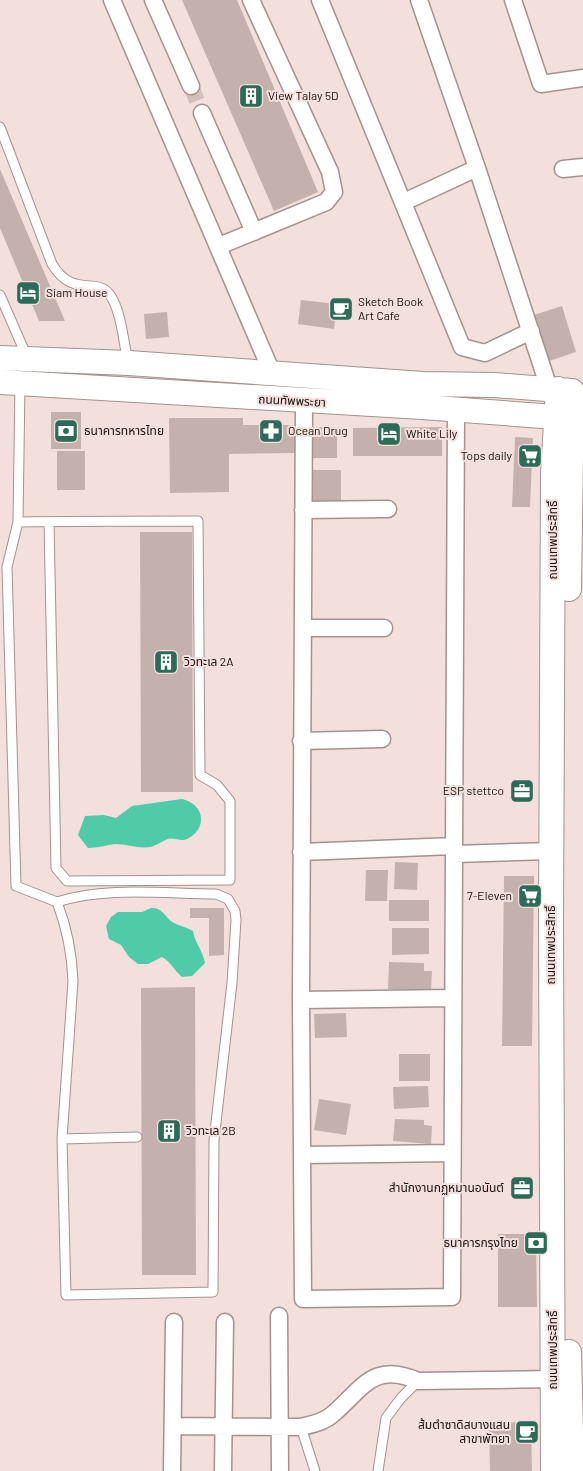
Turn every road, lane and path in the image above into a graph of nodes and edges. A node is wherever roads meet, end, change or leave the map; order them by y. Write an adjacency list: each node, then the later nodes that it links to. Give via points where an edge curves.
1 (112, 0): 16 (street)
2 (153, 0): 8 (street)
3 (250, 0): 15 (street, via 334,185 332,197 326,202)
4 (320, 0): 14 (street)
5 (419, 0): 12 (street)
6 (514, 0): 7 (street, via 541,84)
7 (583, 78)
8 (191, 86)
9 (202, 113): 15 (street)
10 (0, 127): 21 (lane, via 52,264 68,283 103,288 110,294)
11 (583, 167): 13 (street)
12 (477, 168): 14 (street); 18 (street)
13 (563, 169)
14 (404, 202): 18 (street, via 462,347 485,353)
15 (254, 232): 16 (street)
16 (219, 246): 22 (street)
17 (0, 295): 20 (lane)
18 (531, 331): 24 (street)
19 (0, 358): 20 (main road, ถนนทัพพระยา)
20 (28, 360): 21 (main road, ถนนทัพพระยา)
21 (128, 363): 22 (main road, ถนนทัพพระยา)
22 (273, 375): 24 (main road, ถนนทัพพระยา)
23 (10, 382): 25 (main road, ถนนทัพพระยา); 30 (lane)
24 (565, 390): 27 (main road, ถนนเทพประสิทธิ์)
25 (304, 402): 26 (main road, ถนนทัพพระยา); 29 (street)
26 (456, 410): 27 (main road, ถนนทัพพระยา); 36 (street)
27 (570, 419): 37 (main road, ถนนเทพประสิทธิ์); 55 (main road, ถนนเทพประสิทธิ์, via 565,893 566,1205)
28 (388, 509): 29 (street)
29 (303, 510): 32 (street)
30 (18, 522): 31 (lane); 39 (lane, via 6,567 16,886)
31 (49, 522): 31 (lane, via 198,521 200,775 217,785 230,802 230,880 67,881 56,868)
32 (303, 628): 33 (street); 35 (street)
33 (384, 628)
34 (382, 739): 35 (street)
35 (301, 740): 38 (street)
36 (454, 850): 37 (street); 38 (street); 40 (street)
37 (551, 851): 49 (main road, ถนนเทพประสิทธิ์)
38 (301, 852): 41 (street)
39 (57, 902): 43 (lane, via 69,942 73,981); 43 (lane, via 97,894 216,894 228,899 235,911 232,983 214,1140 213,1292 66,1295)
40 (453, 998): 41 (street); 44 (street)
41 (301, 1000): 45 (street)
42 (136, 1137): 43 (lane)
43 (62, 1139)
44 (452, 1153): 45 (street); 45 (street, via 452,1297 383,1298 303,1299)
45 (302, 1155)
46 (279, 1316): 53 (street)
47 (174, 1322): 51 (street)
48 (225, 1322): 52 (street)
49 (553, 1379): 50 (street); 55 (main road, ถนนเทพประสิทธิ์)
50 (418, 1381): 54 (street, via 402,1374 375,1376 360,1386 332,1415 319,1423); 60 (lane, via 386,1418)
51 (173, 1426): 52 (street); 56 (street)
52 (224, 1426): 53 (street); 57 (street)
53 (280, 1427): 54 (street); 58 (street)
54 (302, 1427): 59 (lane)
55 (572, 1464)
56 (172, 1471)
57 (223, 1471)
58 (280, 1471)
59 (315, 1471)
60 (378, 1471)

